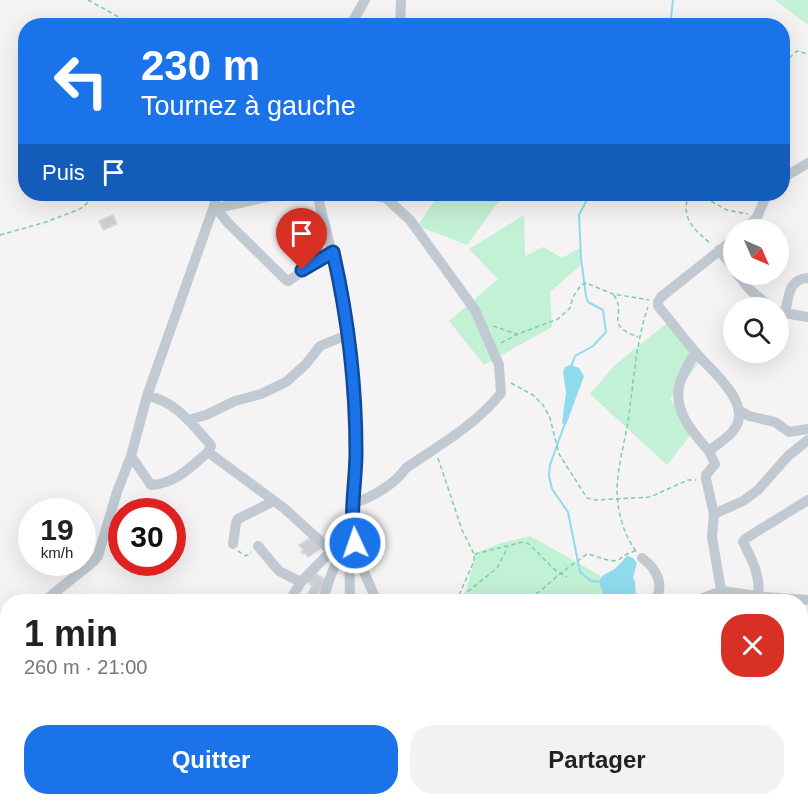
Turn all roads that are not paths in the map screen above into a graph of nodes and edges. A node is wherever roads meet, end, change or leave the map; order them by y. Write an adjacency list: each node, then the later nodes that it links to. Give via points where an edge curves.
1 (365, 0): 3 (street)
2 (401, 0): 4 (street)
3 (355, 18)
4 (400, 18)
5 (808, 163): 6 (street)
6 (790, 174)
7 (216, 201): 12 (street)
8 (249, 201): 12 (street)
9 (319, 201): 16 (street)
10 (389, 201): 36 (street, via 410,220 475,310 499,365 501,393 400,476)
11 (764, 201): 13 (street)
12 (214, 209): 16 (street, via 285,280); 26 (street)
13 (755, 219)
14 (723, 247): 15 (street)
15 (719, 250): 17 (street); 25 (street, via 658,302)
16 (333, 252): 24 (street)
17 (723, 255)
18 (808, 278): 21 (street, via 798,279)
19 (746, 285): 20 (street)
20 (758, 297)
21 (788, 297)
22 (789, 314): 23 (street)
23 (808, 317)
24 (349, 334): 28 (street, via 320,346 294,376 275,388); 36 (street, via 356,452)
25 (695, 352): 27 (street, via 722,381); 32 (street, via 680,382 679,399 690,430)
26 (147, 396): 28 (street, via 167,402); 33 (street)
27 (739, 410): 29 (street, via 775,422 789,432); 32 (street, via 734,430)
28 (188, 420): 31 (street, via 210,444)
29 (808, 429)
30 (808, 440): 37 (street, via 758,490)
31 (208, 452): 33 (street, via 191,469 158,485 151,485); 35 (street)
32 (709, 452): 37 (street, via 715,464 706,479)
33 (131, 456): 44 (street, via 98,556)
34 (808, 500): 51 (street, via 743,542 757,571)
35 (274, 501): 39 (street, via 238,519); 41 (street)
36 (354, 503): 38 (street)
37 (714, 514): 50 (street, via 712,537)
38 (350, 532): 41 (street); 46 (street); 47 (street); 48 (street)
39 (233, 544)
40 (258, 546): 43 (street, via 279,571)
41 (331, 551): 43 (street)
42 (642, 558): 49 (street, via 659,579)
43 (301, 582): 45 (street)
44 (58, 594)
45 (294, 594)
46 (325, 594)
47 (350, 594)
48 (374, 594)
49 (657, 594)
50 (722, 594)
51 (758, 594)

